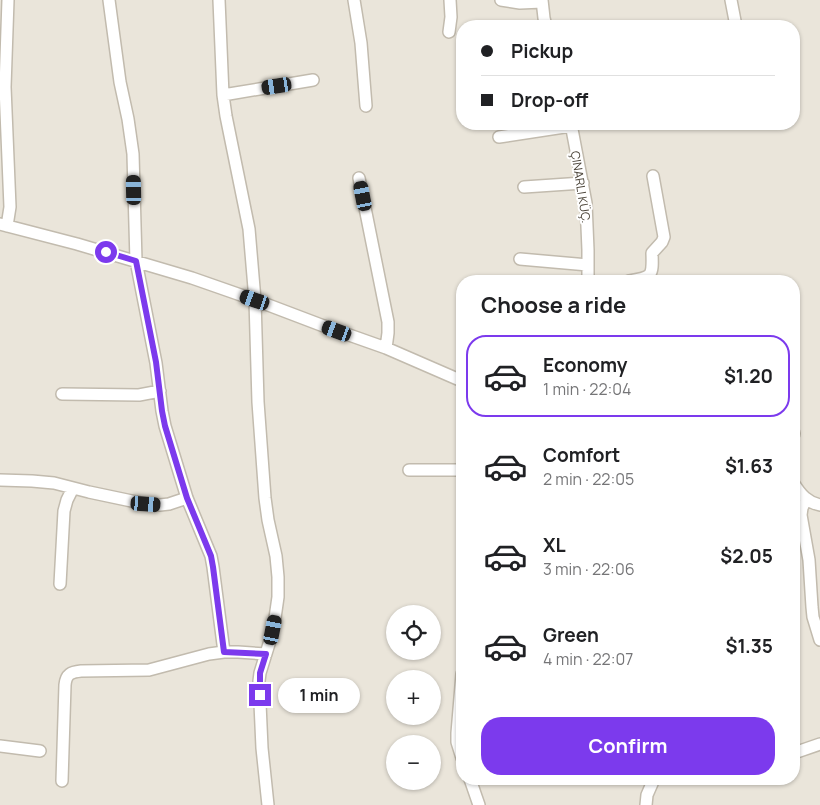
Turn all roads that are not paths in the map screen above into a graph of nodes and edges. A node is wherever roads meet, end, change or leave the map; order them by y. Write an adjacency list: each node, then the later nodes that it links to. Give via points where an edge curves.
1 (8, 0): 22 (street, via 5,86 10,207)
2 (109, 0): 24 (street, via 133,154)
3 (219, 0): 13 (street)
4 (354, 0): 14 (street)
5 (450, 0): 11 (street)
6 (501, 0): 8 (street, via 520,3)
7 (731, 0): 10 (street)
8 (542, 1): 9 (street)
9 (545, 20)
10 (735, 20)
11 (448, 32)
12 (313, 80): 13 (street)
13 (223, 95): 28 (street, via 250,229)
14 (366, 106)
15 (541, 130): 17 (street)
16 (572, 130): 20 (street)
17 (499, 137)
18 (653, 176): 27 (street, via 664,237 652,253)
19 (359, 178): 29 (street, via 388,322)
20 (582, 183): 21 (street); 25 (street, via 587,215)
21 (524, 186)
22 (4, 225): 24 (street)
23 (520, 260): 25 (street)
24 (136, 261): 28 (street); 31 (street)
25 (588, 265): 26 (street)
26 (588, 275)
27 (650, 275)
28 (255, 300): 29 (street); 44 (street, via 265,498 278,577 276,618)
29 (386, 348): 30 (street)
30 (456, 378)
31 (160, 391): 32 (street, via 139,395); 38 (street, via 165,426)
32 (62, 394)
33 (409, 470): 34 (street)
34 (456, 470)
35 (0, 480): 36 (street, via 47,482)
36 (72, 488): 38 (street, via 146,504 169,504); 41 (street, via 64,511)
37 (800, 493): 39 (street)
38 (187, 498): 43 (street, via 211,556)
39 (806, 499): 40 (street); 42 (street, via 801,514 809,560 813,617)
40 (820, 505)
41 (60, 584)
42 (820, 640)
43 (224, 652): 44 (street); 49 (street, via 149,670 68,674)
44 (266, 654): 52 (street, via 259,681)
45 (820, 744): 48 (street)
46 (0, 746): 47 (street)
47 (40, 751)
48 (800, 751)
49 (62, 781)
50 (472, 785): 53 (street)
51 (652, 785): 54 (street)
52 (268, 805)
53 (479, 805)
54 (646, 805)

